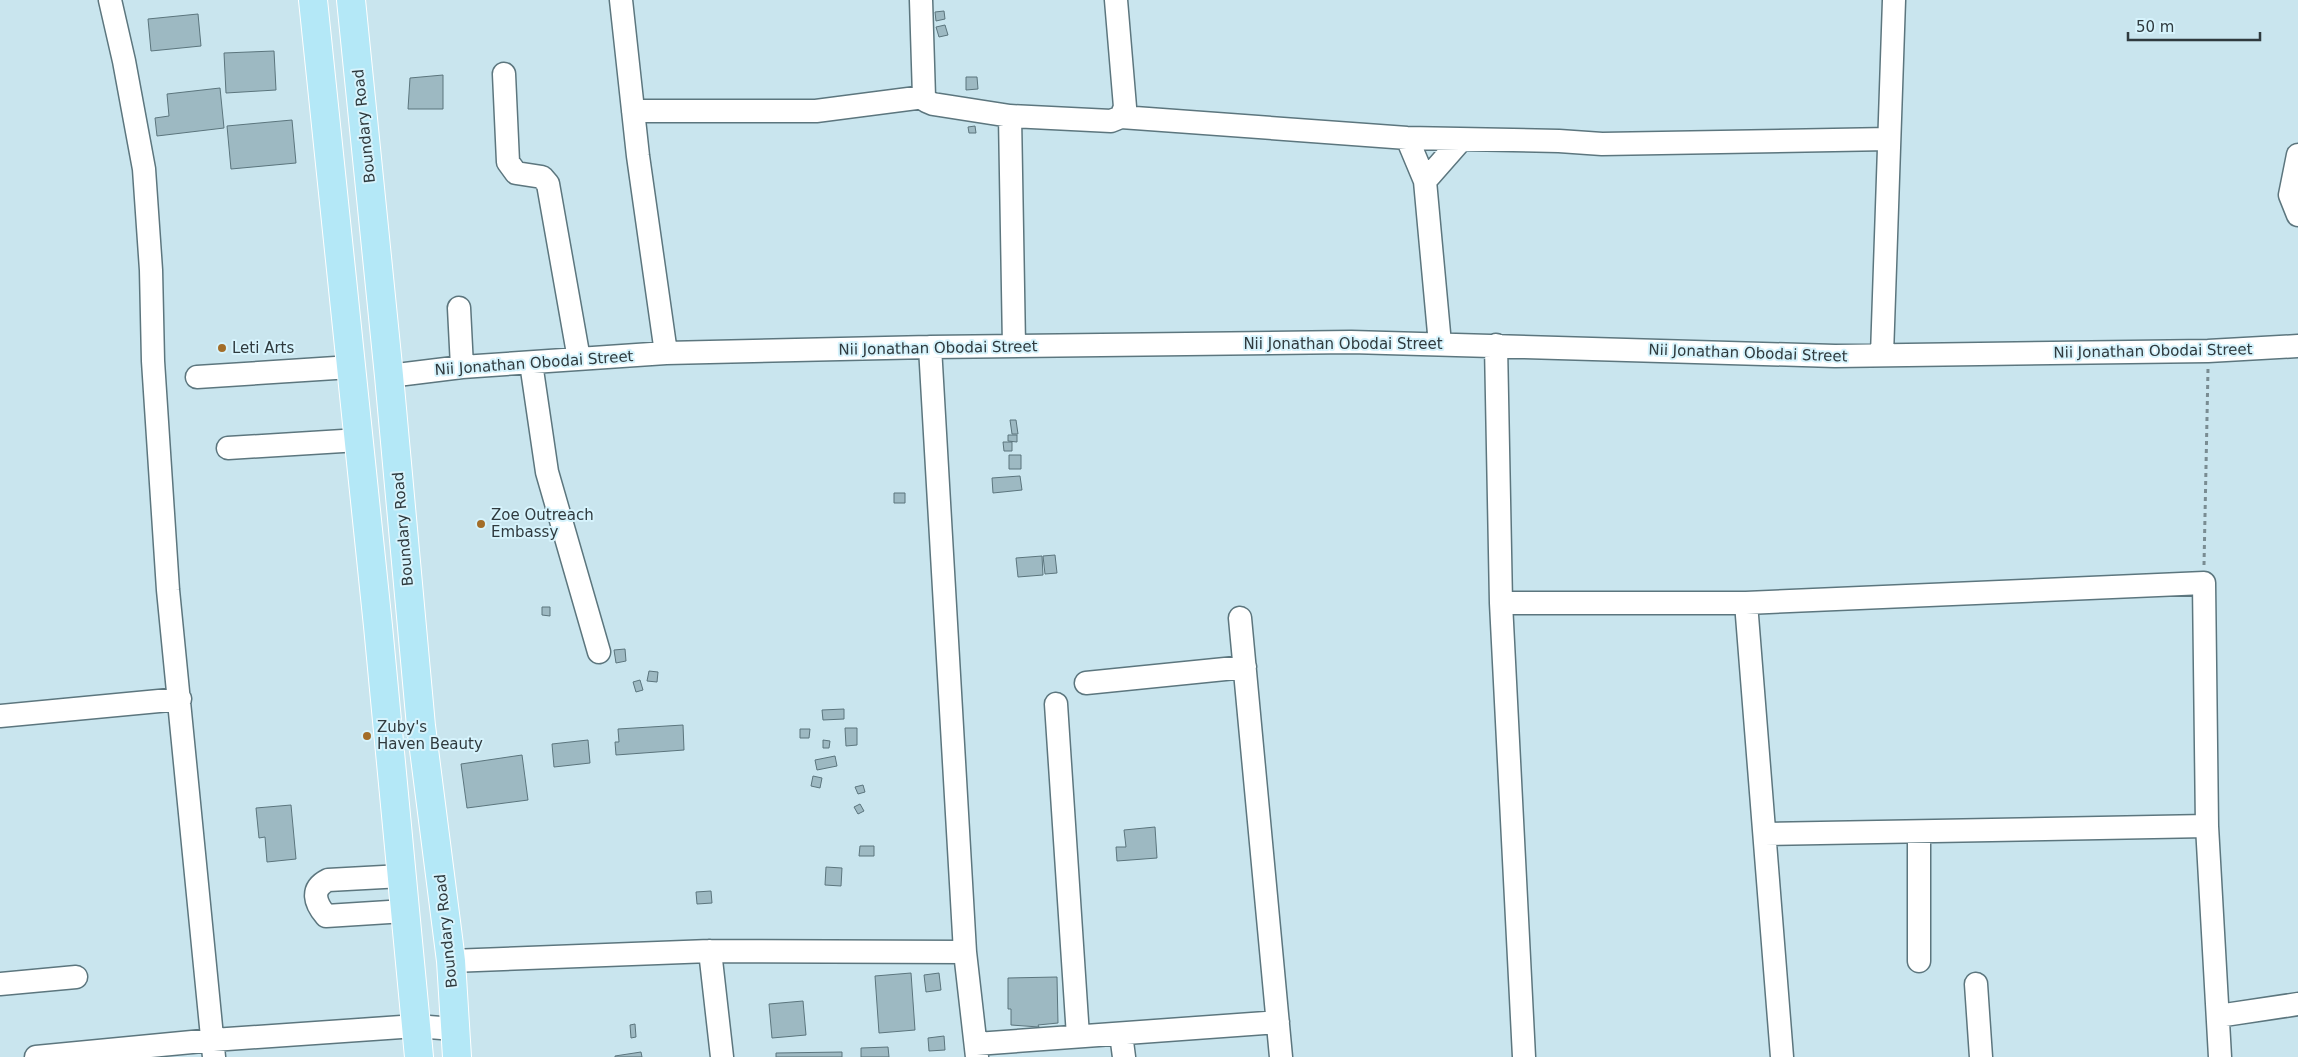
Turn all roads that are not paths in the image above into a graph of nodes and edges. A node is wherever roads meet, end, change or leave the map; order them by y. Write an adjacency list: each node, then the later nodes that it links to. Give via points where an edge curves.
1 (110, 0): 41 (street, via 144,169 152,270 159,463)
2 (313, 0): 29 (main road)
3 (351, 0): 31 (main road, Boundary Road)
4 (621, 0): 10 (street)
5 (921, 0): 9 (street)
6 (1116, 0): 12 (street, via 1125,107)
7 (1894, 0): 15 (street)
8 (504, 74): 27 (street, via 508,162 516,173 542,177 548,184)
9 (924, 97): 10 (street, via 816,111); 11 (street, via 933,104)
10 (633, 110): 25 (street)
11 (1010, 116): 12 (street, via 1111,121); 22 (street)
12 (1121, 117): 13 (street)
13 (1407, 138): 14 (street); 17 (street)
14 (1461, 140): 15 (street, via 1602,144); 17 (street)
15 (1889, 140): 26 (street)
16 (2298, 155): 18 (street, via 2290,195)
17 (1425, 181): 20 (street)
18 (2298, 216)
19 (460, 308): 30 (street)
20 (1440, 344): 21 (street, Nii Jonathan Obodai Street); 22 (street, Nii Jonathan Obodai Street)
21 (1496, 345): 26 (street, Nii Jonathan Obodai Street); 35 (street)
22 (1014, 346): 24 (street, Nii Jonathan Obodai Street)
23 (2298, 346): 26 (street, Nii Jonathan Obodai Street, via 2208,351)
24 (930, 347): 25 (street, Nii Jonathan Obodai Street); 50 (street)
25 (666, 353): 27 (street, Nii Jonathan Obodai Street)
26 (1882, 355)
27 (579, 359): 28 (street, Nii Jonathan Obodai Street)
28 (531, 363): 30 (street, Nii Jonathan Obodai Street); 38 (street, via 547,472)
29 (351, 367): 32 (street); 33 (main road)
30 (462, 367): 31 (street, Nii Jonathan Obodai Street)
31 (389, 376): 51 (main road, Boundary Road, via 422,726)
32 (197, 377)
33 (359, 440): 34 (street); 47 (main road)
34 (228, 448)
35 (1501, 603): 36 (street); 71 (street)
36 (1746, 603): 44 (street, via 2204,583); 46 (street)
37 (1240, 618): 39 (street)
38 (599, 652)
39 (1245, 667): 40 (street); 58 (street)
40 (1086, 683)
41 (180, 700): 43 (street); 63 (street)
42 (1056, 704): 62 (street)
43 (0, 716)
44 (2207, 826): 45 (street); 57 (street)
45 (1919, 832): 46 (street); 52 (street)
46 (1765, 834): 72 (street)
47 (402, 876): 48 (main road); 48 (street, via 328,880 316,892 317,906 326,916)
48 (405, 911): 59 (main road)
49 (710, 951): 50 (street); 51 (street); 68 (street)
50 (966, 952): 64 (street)
51 (451, 961): 60 (main road, Boundary Road)
52 (1919, 961)
53 (76, 977): 54 (street)
54 (0, 984)
55 (1976, 984): 73 (street)
56 (2298, 1004): 57 (street)
57 (2218, 1016): 74 (street)
58 (1278, 1022): 61 (street); 70 (street)
59 (416, 1026): 60 (street); 63 (street); 66 (main road)
60 (454, 1029): 67 (main road, Boundary Road)
61 (1122, 1034): 62 (street); 69 (street)
62 (1078, 1036): 64 (street)
63 (213, 1049): 65 (street)
64 (977, 1051)
65 (36, 1057)
66 (419, 1057)
67 (456, 1057)
68 (722, 1057)
69 (1124, 1057)
70 (1281, 1057)
71 (1524, 1057)
72 (1782, 1057)
73 (1981, 1057)
74 (2220, 1057)

